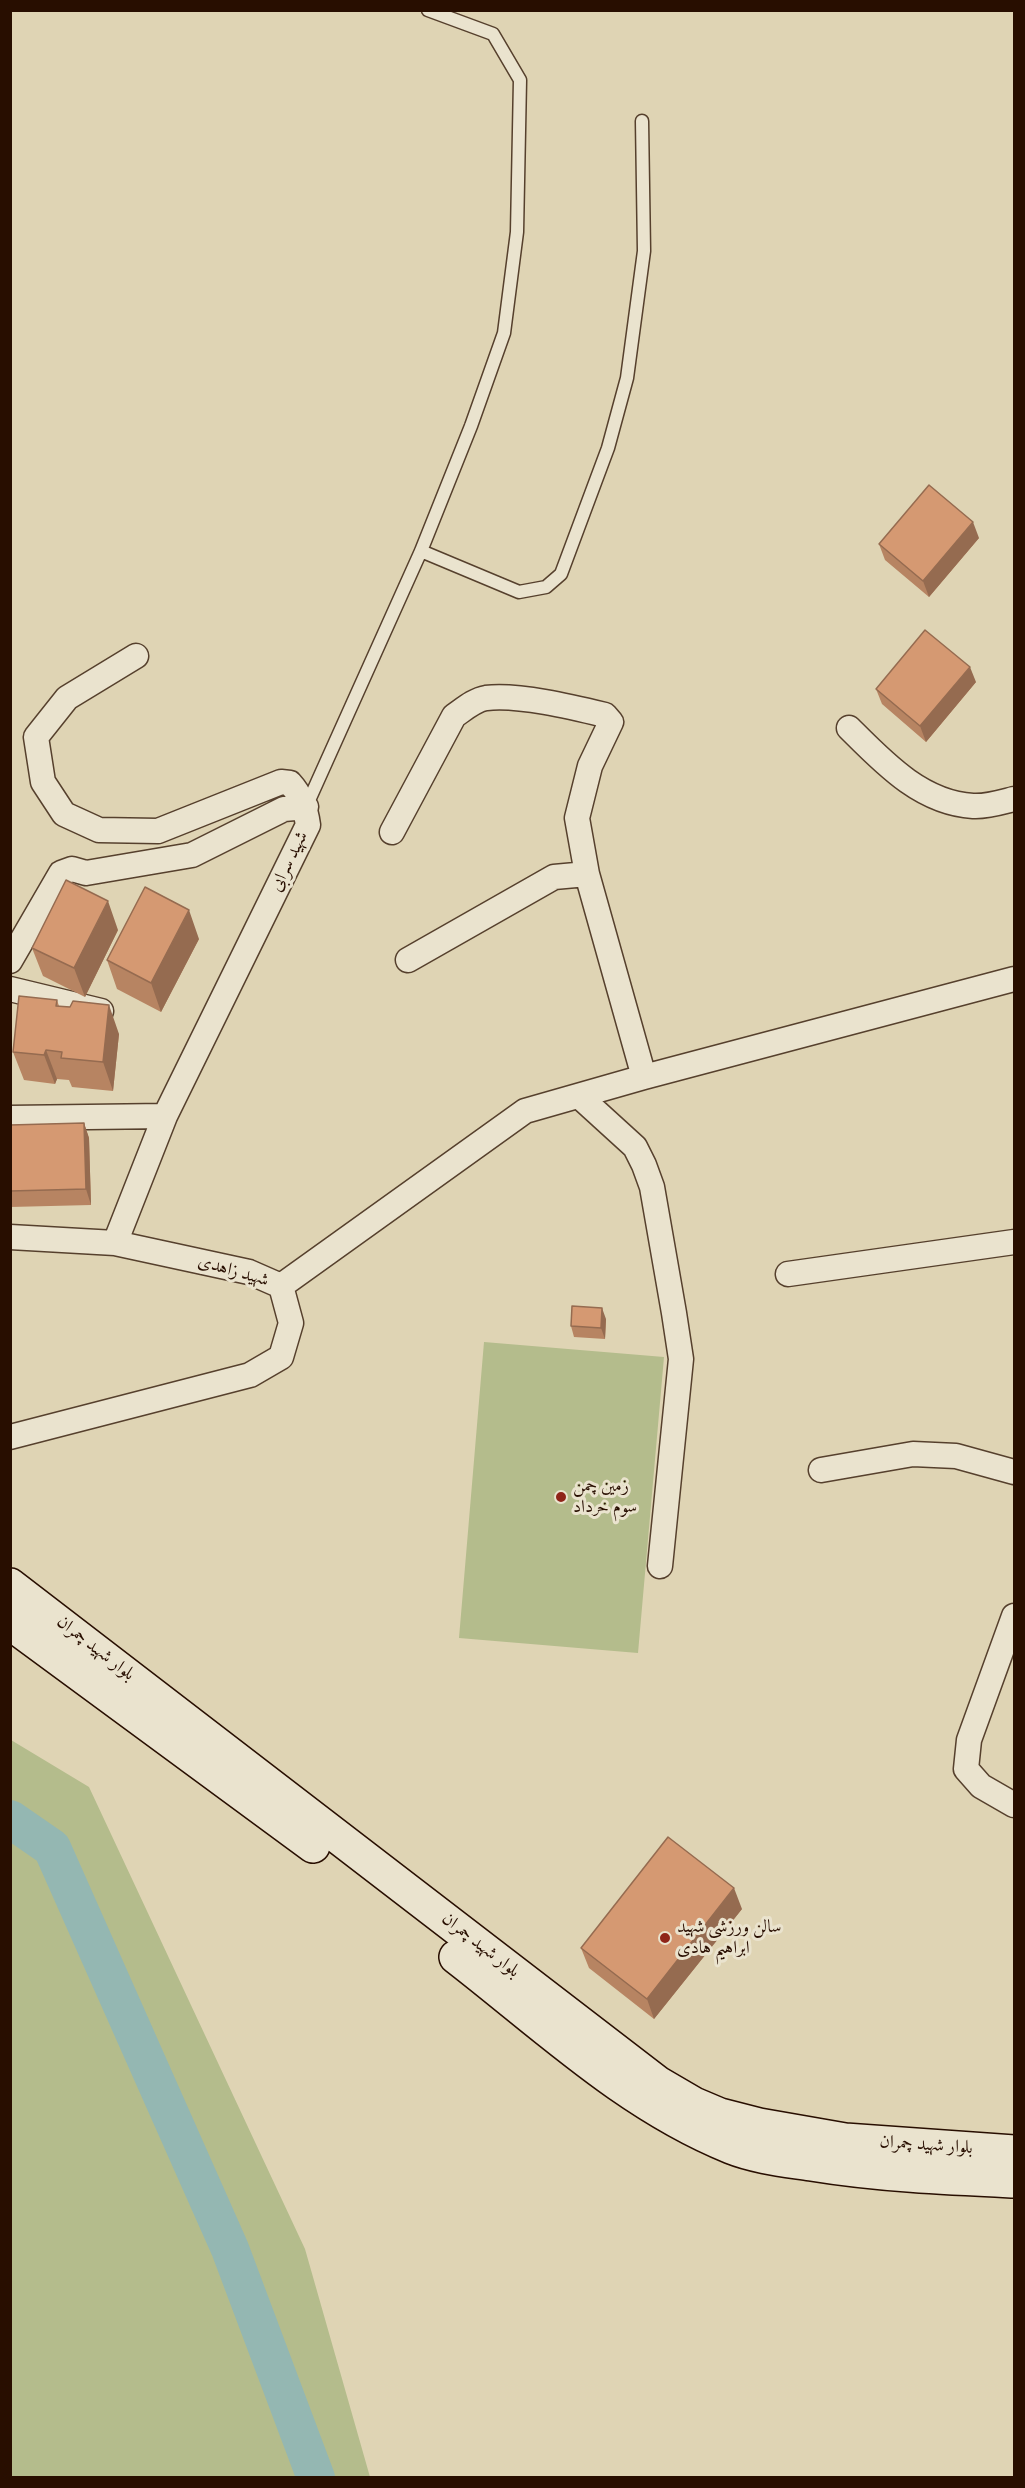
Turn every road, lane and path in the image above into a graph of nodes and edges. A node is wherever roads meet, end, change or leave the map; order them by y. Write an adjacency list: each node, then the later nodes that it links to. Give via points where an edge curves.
1 (428, 10): 3 (lane, via 493,34 520,80 517,232 504,333)
2 (642, 121): 3 (lane, via 644,251 627,378 608,448 561,574 546,587 519,592)
3 (421, 551): 7 (lane)
4 (136, 656): 7 (street, via 67,698 36,737 43,782 64,814 99,830 158,831 280,782 290,783)
5 (849, 728): 6 (street, via 901,778 946,800 974,807)
6 (1014, 799)
7 (306, 807): 11 (street, شهید سرابی, via 284,809 192,855 86,873 72,869 61,873); 17 (street, شهید سرابی, via 308,825)
8 (392, 832): 9 (street, via 454,716 470,705 484,698 517,698 594,712 611,723 590,766 577,818)
9 (587, 874): 10 (street, via 554,876); 15 (street)
10 (408, 960)
11 (10, 961)
12 (1014, 979): 15 (street)
13 (10, 989): 14 (street)
14 (111, 1013)
15 (644, 1077): 16 (street)
16 (579, 1095): 23 (street, via 525,1111); 27 (street, via 635,1147 644,1165 652,1187 674,1313 681,1359)
17 (165, 1116): 18 (street); 21 (street, شهید سرابی)
18 (10, 1118)
19 (10, 1236): 21 (street, شهید زاهدی)
20 (1014, 1242): 22 (street)
21 (115, 1243): 23 (street, شهید زاهدی, via 249,1272)
22 (788, 1274)
23 (281, 1286): 24 (street, شهید زاهدی, via 291,1323 281,1357 250,1375)
24 (10, 1437)
25 (821, 1470): 26 (street, via 913,1454 956,1456)
26 (1014, 1472)
27 (660, 1566)
28 (10, 1585): 32 (main road, بلوار شهید چمران, via 658,2083 694,2104 759,2125 845,2140)
29 (10, 1623): 33 (main road, بلوار شهید چمران, via 314,1847 645,2104 732,2147 775,2159 850,2171)
30 (1013, 1624): 31 (street, via 969,1740 966,1769 981,1786)
31 (1014, 1805)
32 (1014, 2152)
33 (1014, 2181)

